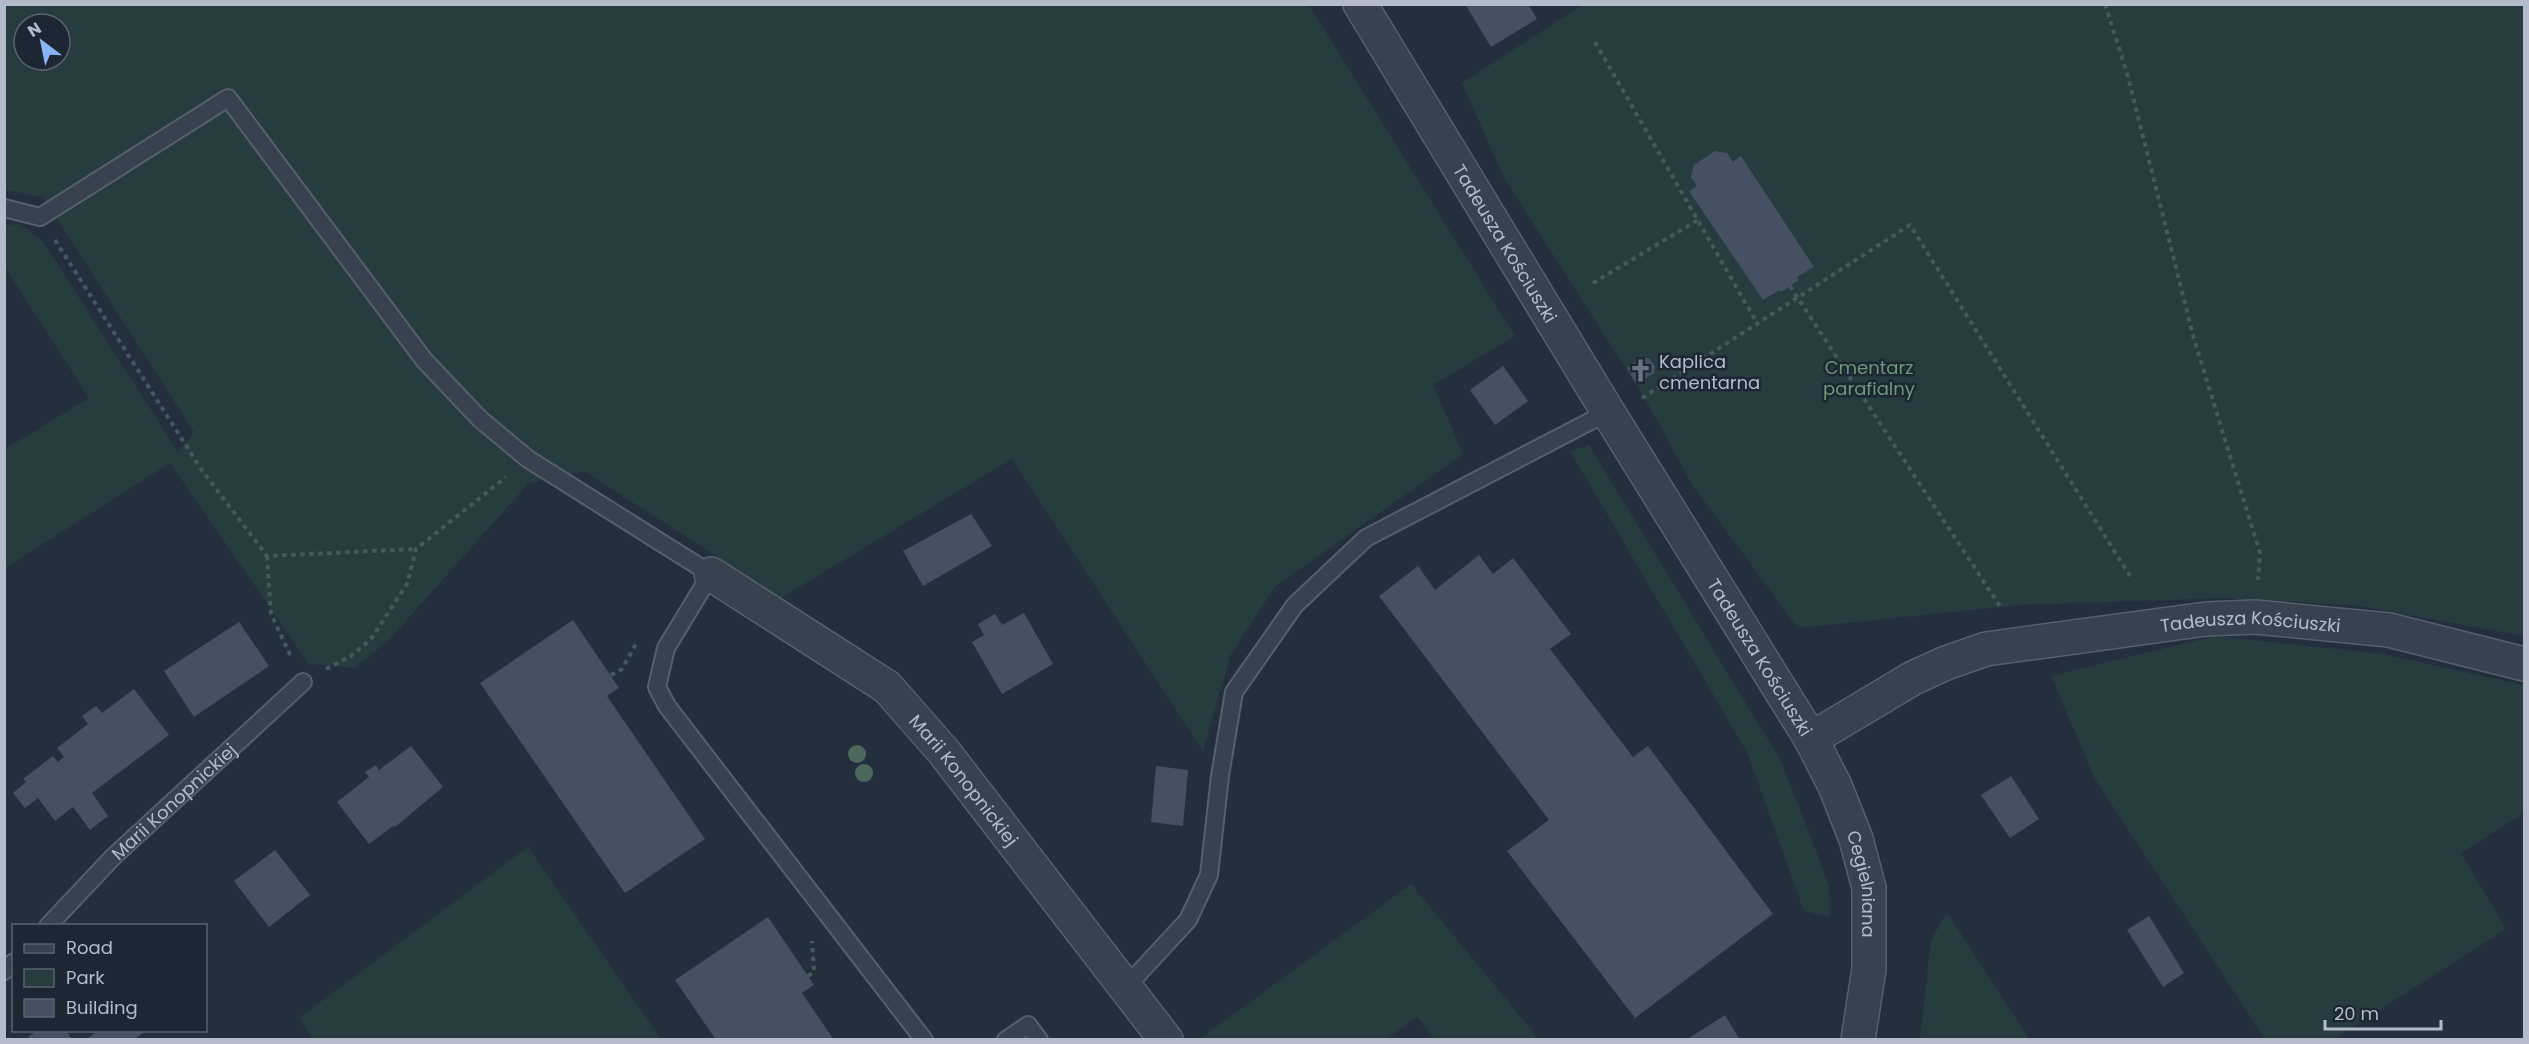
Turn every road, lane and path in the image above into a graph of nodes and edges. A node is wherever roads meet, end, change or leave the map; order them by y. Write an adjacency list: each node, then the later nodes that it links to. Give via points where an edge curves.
1 (1360, 4): 11 (street, Tadeusza Kościuszki)
2 (2105, 4): 18 (path, via 2127,73 2194,339 2260,553)
3 (1595, 42): 6 (path)
4 (4, 208): 5 (lane)
5 (40, 217): 12 (lane, via 228,98 424,360 480,419); 14 (path, via 201,469)
6 (1698, 220): 7 (path); 10 (path)
7 (1593, 284)
8 (1790, 286): 9 (path)
9 (1798, 297): 10 (path); 16 (path, via 1910,225); 17 (path)
10 (1757, 323): 11 (path, via 1644,397)
11 (1608, 412): 23 (street, Tadeusza Kościuszki); 25 (lane, via 1366,538 1295,605 1234,692 1209,875 1188,920)
12 (528, 459): 13 (path); 15 (lane)
13 (416, 549): 14 (path); 22 (path, via 407,584 371,639 351,656)
14 (267, 556): 22 (path, via 271,615)
15 (711, 574): 25 (street, Marii Konopnickiej, via 886,687 944,752); 26 (lane, via 666,648 657,687 667,706)
16 (2130, 576)
17 (2001, 608)
18 (2255, 617): 19 (street, Tadeusza Kościuszki, via 2389,630); 23 (street, Tadeusza Kościuszki, via 2206,619 1986,649 1913,678)
19 (2524, 664)
20 (621, 669): 21 (path)
21 (611, 675)
22 (303, 682): 24 (lane, Marii Konopnickiej, via 113,856)
23 (1811, 739): 30 (street, Cegielniana, via 1856,839 1869,888 1869,969)
24 (50, 924)
25 (1126, 987): 29 (street, Marii Konopnickiej)
26 (924, 1040)
27 (1006, 1040): 28 (lane, via 1028,1025)
28 (1039, 1040)
29 (1166, 1040)
30 (1858, 1040)

